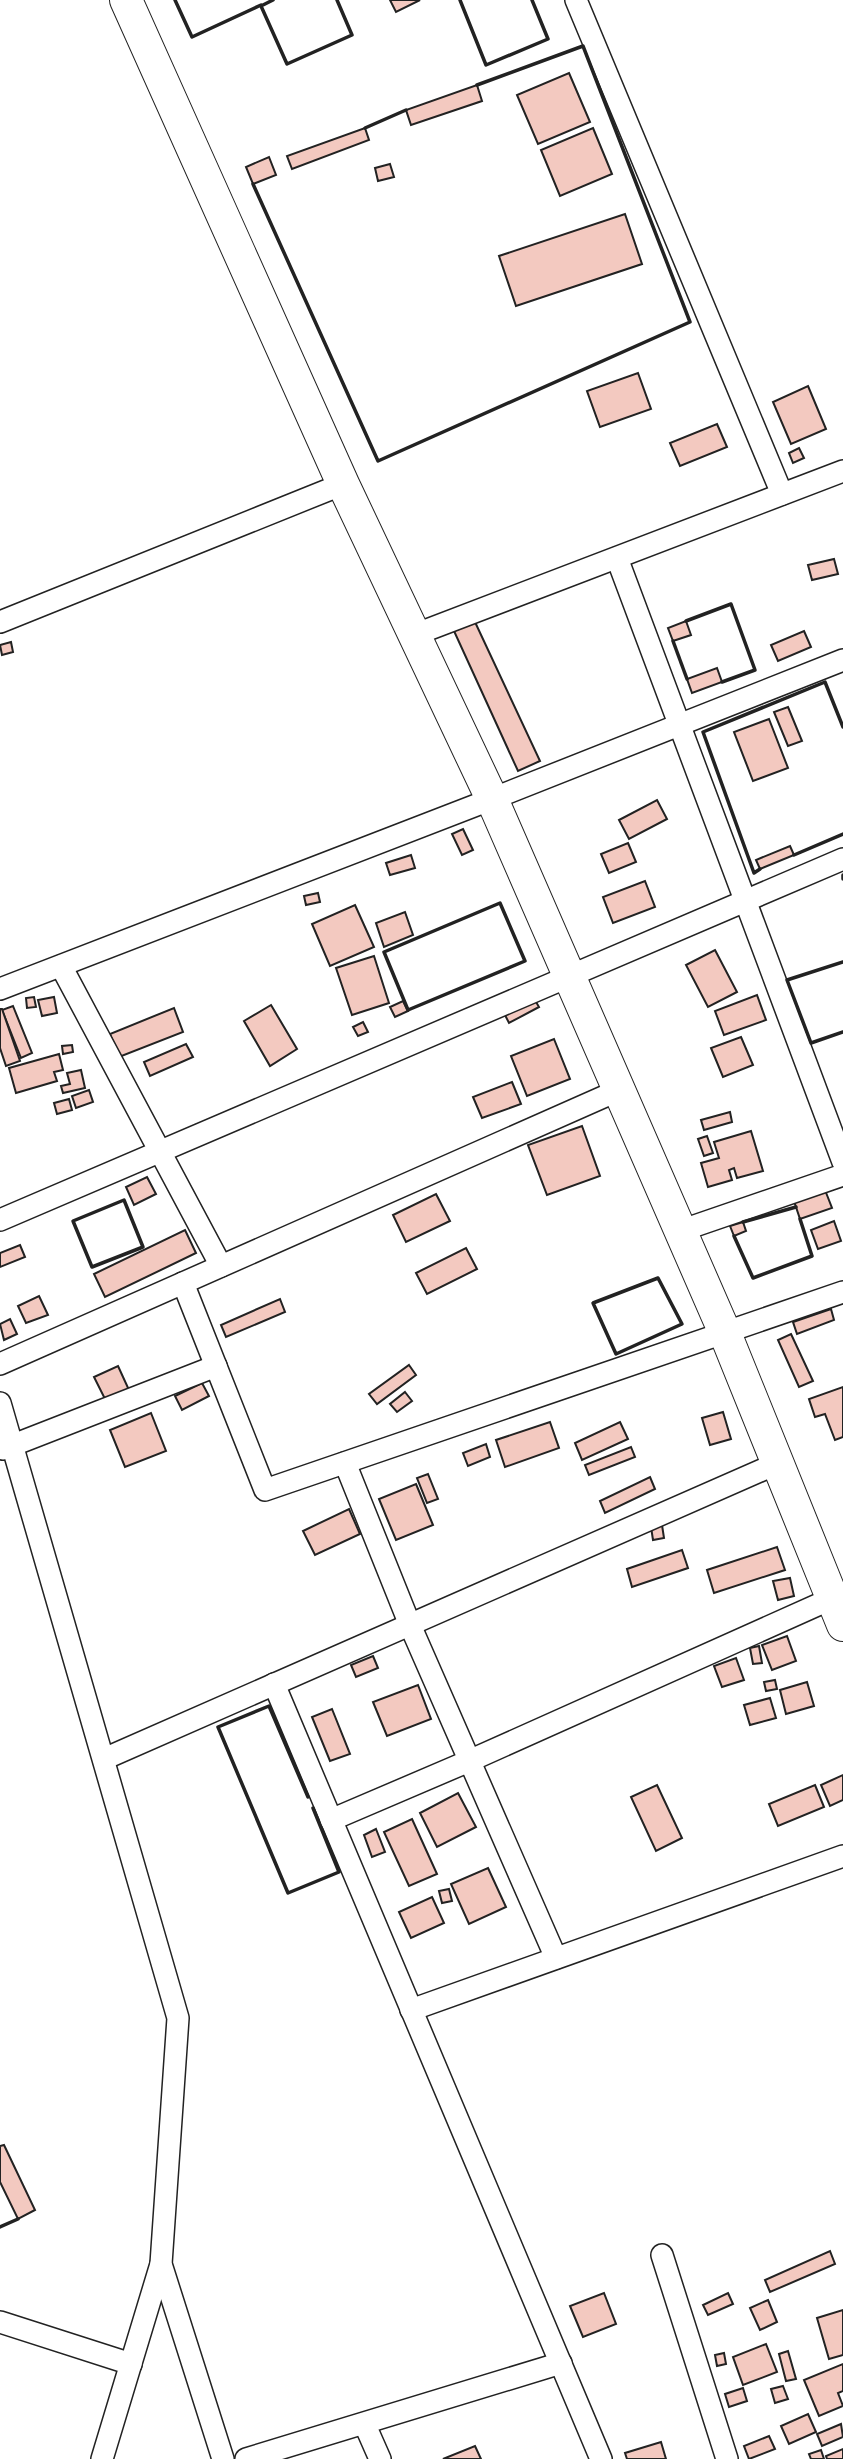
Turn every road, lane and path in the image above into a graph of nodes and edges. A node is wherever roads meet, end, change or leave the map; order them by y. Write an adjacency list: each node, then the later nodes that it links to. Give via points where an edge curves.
1 (126, 0): 4 (main road)
2 (576, 0): 5 (street)
3 (843, 471): 5 (street)
4 (343, 484): 7 (street); 8 (main road)
5 (782, 494): 6 (street)
6 (617, 558): 8 (street); 10 (street)
7 (0, 622)
8 (414, 635): 11 (main road)
9 (843, 660): 10 (street)
10 (679, 725): 11 (street); 13 (street)
11 (492, 799): 14 (street); 15 (main road)
12 (843, 859): 13 (street)
13 (745, 901): 15 (street); 19 (street)
14 (61, 966): 16 (street); 18 (street)
15 (569, 976): 17 (main road); 18 (street)
16 (0, 989)
17 (619, 1090): 22 (main road); 23 (street)
18 (160, 1152): 21 (street); 23 (street)
19 (843, 1162)
20 (843, 1175): 22 (street)
21 (0, 1220)
22 (680, 1231): 26 (main road)
23 (221, 1266): 24 (street)
24 (183, 1283): 27 (street); 28 (street)
25 (843, 1292): 26 (street)
26 (725, 1333): 31 (street); 32 (main road)
27 (0, 1364)
28 (216, 1366): 30 (street); 31 (street, via 265,1490)
29 (0, 1403): 30 (street)
30 (7, 1448): 36 (street)
31 (345, 1463): 34 (street)
32 (778, 1463): 33 (main road); 34 (street)
33 (838, 1612): 37 (street)
34 (410, 1625): 35 (street); 37 (street)
35 (274, 1684): 36 (street); 38 (street)
36 (104, 1759): 43 (street, via 178,2018)
37 (470, 1761): 38 (street); 40 (street)
38 (331, 1820): 41 (street)
39 (843, 1856): 40 (street)
40 (556, 1958): 41 (street)
41 (411, 2010): 45 (street)
42 (662, 2255): 53 (street)
43 (162, 2264): 46 (street); 49 (street)
44 (0, 2322): 46 (street)
45 (561, 2363): 47 (street); 52 (street)
46 (131, 2364): 48 (street)
47 (365, 2425): 50 (street); 51 (street)
48 (102, 2459)
49 (223, 2459)
50 (246, 2459)
51 (380, 2459)
52 (601, 2459)
53 (727, 2459)

